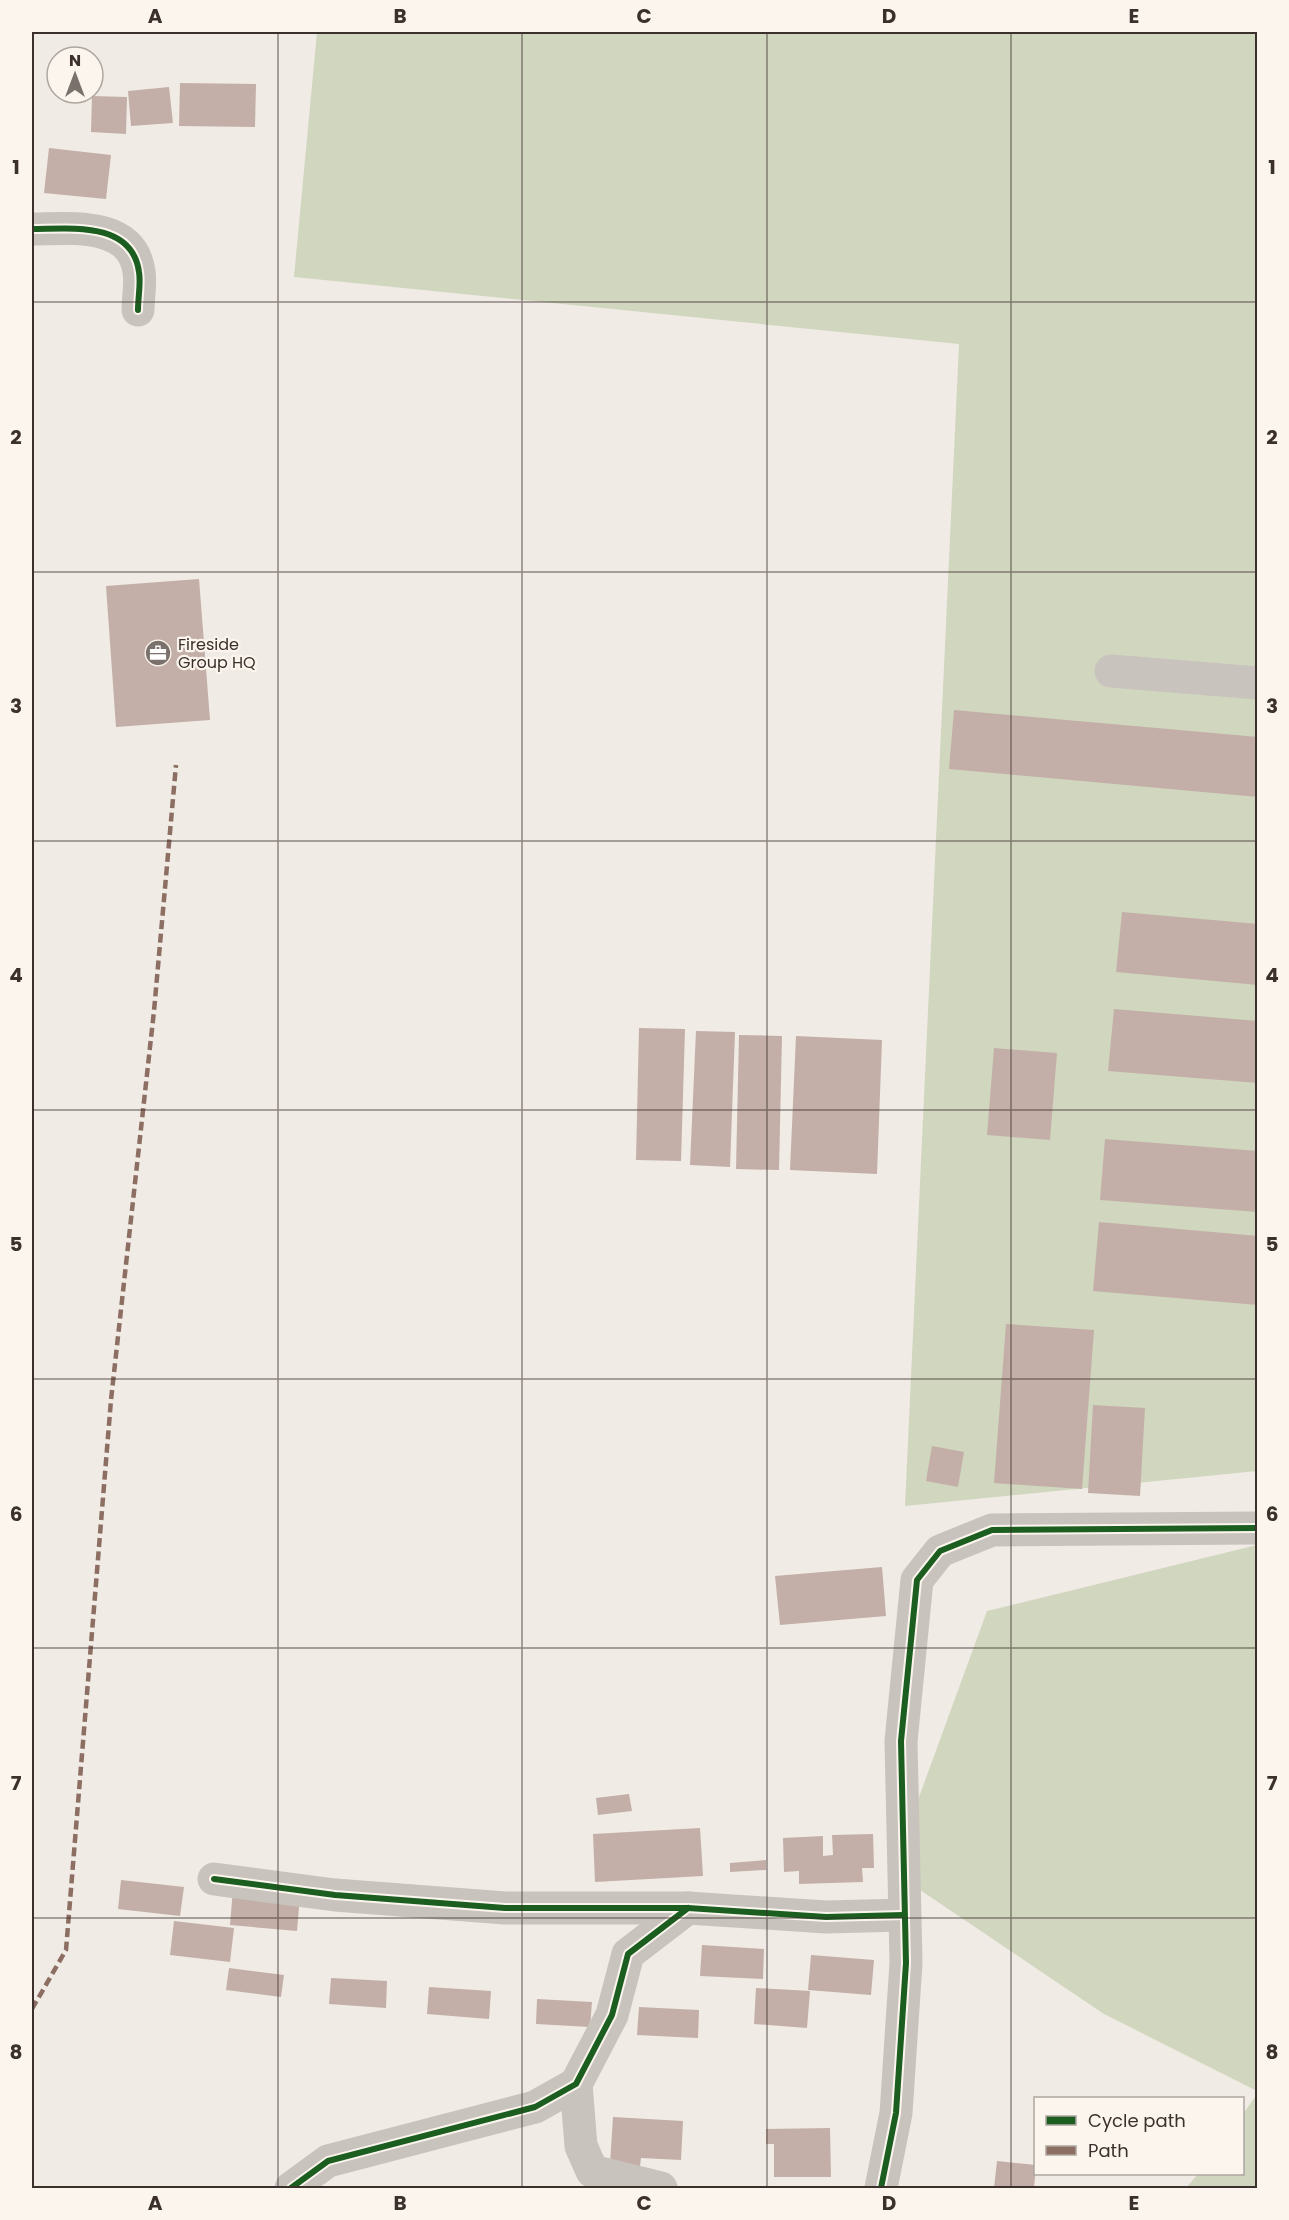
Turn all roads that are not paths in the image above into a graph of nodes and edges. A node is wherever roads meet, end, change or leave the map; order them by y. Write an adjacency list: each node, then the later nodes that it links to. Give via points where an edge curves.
1 (32, 229): 2 (street, via 93,230 116,238 135,257 139,272)
2 (138, 310)
3 (1112, 671): 4 (street)
4 (1257, 683)
5 (1257, 1528): 8 (street, via 992,1530 940,1551 917,1580 904,1707)
6 (214, 1879): 7 (street, via 335,1895 506,1908)
7 (687, 1908): 8 (street, via 826,1917); 9 (street, via 628,1954 612,2015)
8 (904, 1915): 12 (street, via 906,1963 896,2113)
9 (576, 2084): 10 (street, via 535,2107 328,2161); 11 (street, via 581,2146 592,2171)
10 (291, 2188)
11 (662, 2188)
12 (881, 2188)

